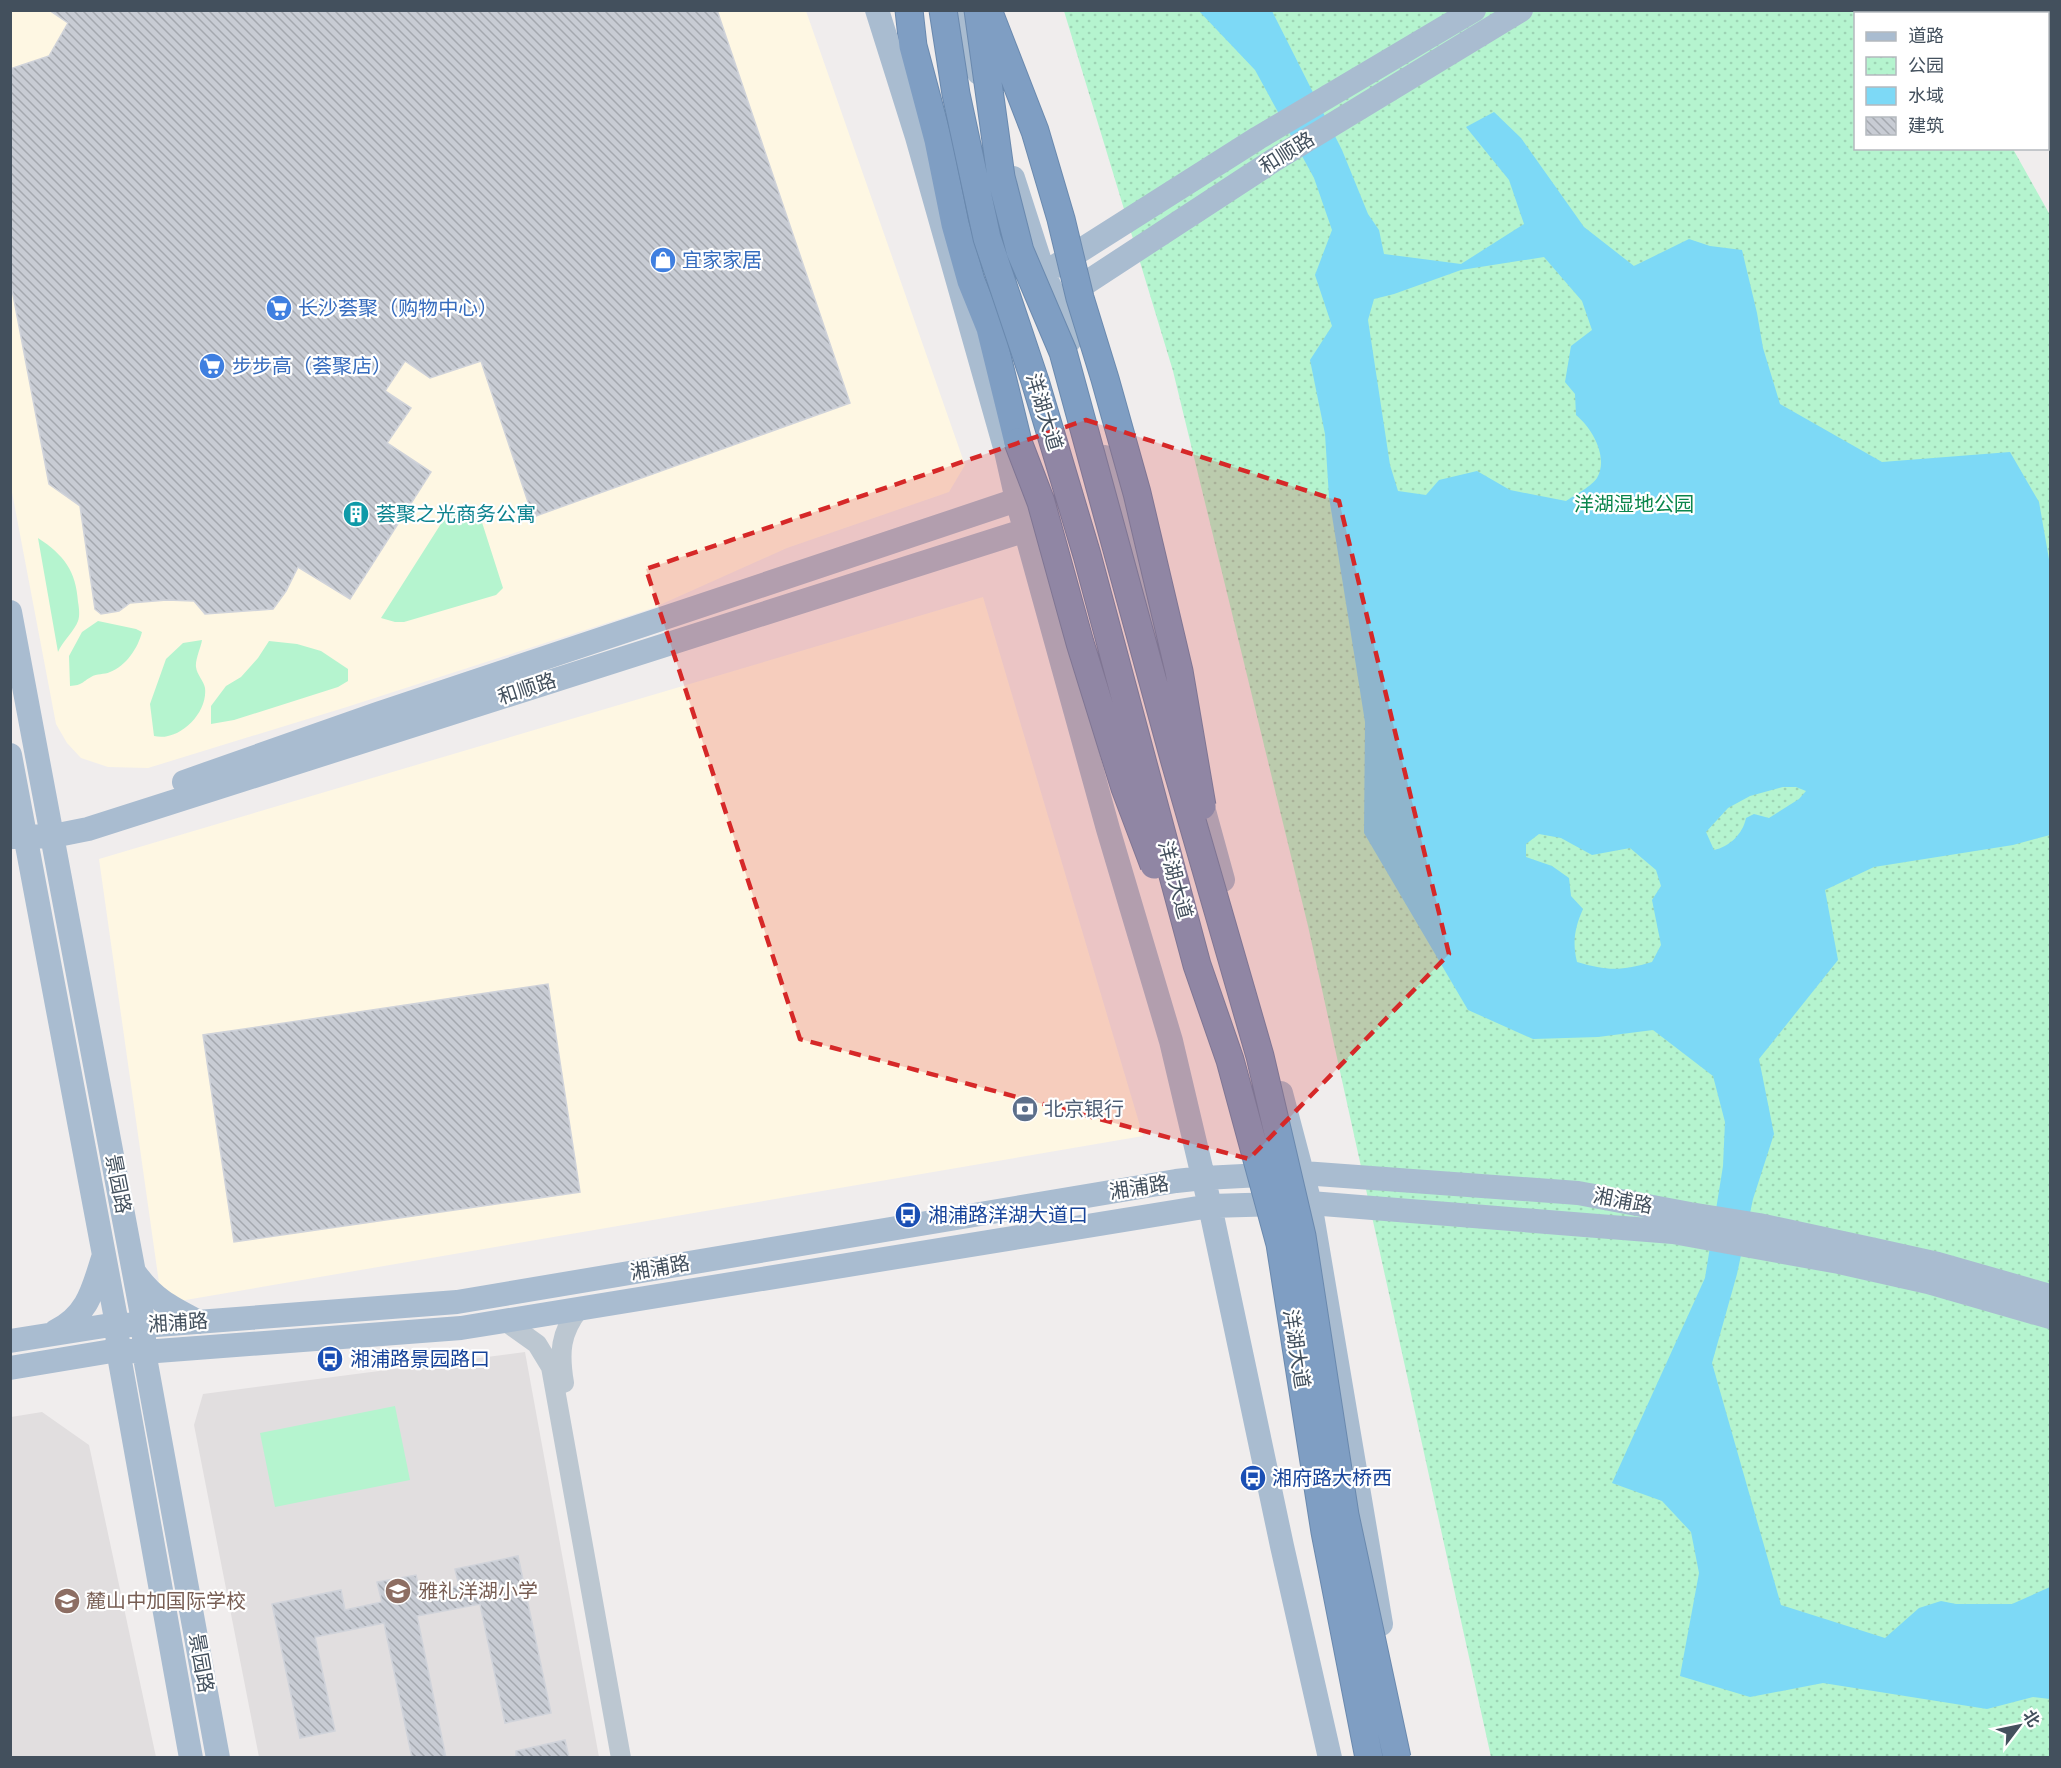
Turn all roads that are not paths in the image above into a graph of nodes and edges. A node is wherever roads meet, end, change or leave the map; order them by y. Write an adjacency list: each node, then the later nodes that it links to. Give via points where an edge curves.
1 (877, 10): 13 (main road, via 917,137)
2 (900, 10): 10 (highway)
3 (909, 10): 10 (highway)
4 (943, 10): 19 (highway, 洋湖大道, bridge, via 956,94 987,238 1087,555)
5 (957, 10): 11 (main road)
6 (978, 10): 20 (highway, 洋湖大道, bridge, via 1001,177 1020,251 1063,352)
7 (988, 10): 20 (highway, bridge, via 1035,131 1137,493 1179,671 1209,859)
8 (1474, 10): 11 (main road, 和顺路, via 1258,138)
9 (1521, 10): 12 (main road, 和顺路, via 1274,160)
10 (913, 46): 19 (highway, bridge, via 971,282 990,328 1018,442 1041,502 1080,643 1125,788 1167,903)
11 (1044, 274): 12 (main road)
12 (1057, 302): 21 (main road, via 1134,556)
13 (1017, 500): 14 (main road); 17 (main road, 和顺路, via 377,714)
14 (1026, 530): 17 (main road, 和顺路, via 88,830); 22 (main road, via 1108,830 1171,1041)
15 (10, 612): 17 (main road, 景园路)
16 (10, 755): 18 (main road, 景园路)
17 (52, 830): 18 (main road, 和顺路); 28 (main road, 景园路)
18 (17, 832): 27 (main road, 景园路)
19 (1197, 964): 46 (highway, 洋湖大道, bridge, via 1230,1060 1280,1244 1325,1532)
20 (1236, 972): 47 (highway, 洋湖大道, bridge, via 1302,1236 1345,1515)
21 (1303, 1173): 22 (main road, 湘浦路); 23 (main road); 25 (main road, 湘浦路, via 1578,1193)
22 (1204, 1178): 24 (main road); 33 (main road, 湘浦路, via 457,1302)
23 (1310, 1203): 24 (main road, 湘浦路); 25 (main road, 湘浦路); 48 (main road)
24 (1210, 1206): 30 (main road, 湘浦路); 45 (main road)
25 (1686, 1224): 26 (main road, 湘浦路)
26 (1757, 1235): 29 (main road, 湘浦路, via 1938,1264); 31 (main road, 湘浦路)
27 (104, 1256): 34 (main road, 景园路); 36 (main road, via 92,1295 79,1316)
28 (134, 1271): 33 (main road, via 146,1288 172,1308); 35 (main road, 景园路)
29 (2050, 1296)
30 (579, 1309): 32 (main road, 湘浦路); 44 (street, via 564,1333 561,1364)
31 (2050, 1317)
32 (505, 1321): 39 (main road, 湘浦路, via 461,1328); 43 (street, via 537,1344 551,1367)
33 (200, 1322): 35 (main road, 湘浦路)
34 (117, 1324): 35 (main road, 湘浦路); 36 (main road, 湘浦路); 38 (main road, 景园路)
35 (144, 1326): 39 (main road, 景园路)
36 (48, 1335): 37 (main road, 湘浦路)
37 (10, 1341)
38 (118, 1350): 39 (main road, 湘浦路); 40 (main road, 湘浦路); 41 (main road, 景园路)
39 (144, 1353): 42 (main road, 景园路)
40 (10, 1368)
41 (191, 1758)
42 (218, 1758)
43 (621, 1758)
44 (630, 1758)
45 (1330, 1758)
46 (1369, 1758)
47 (1397, 1758)
48 (1403, 1758)

